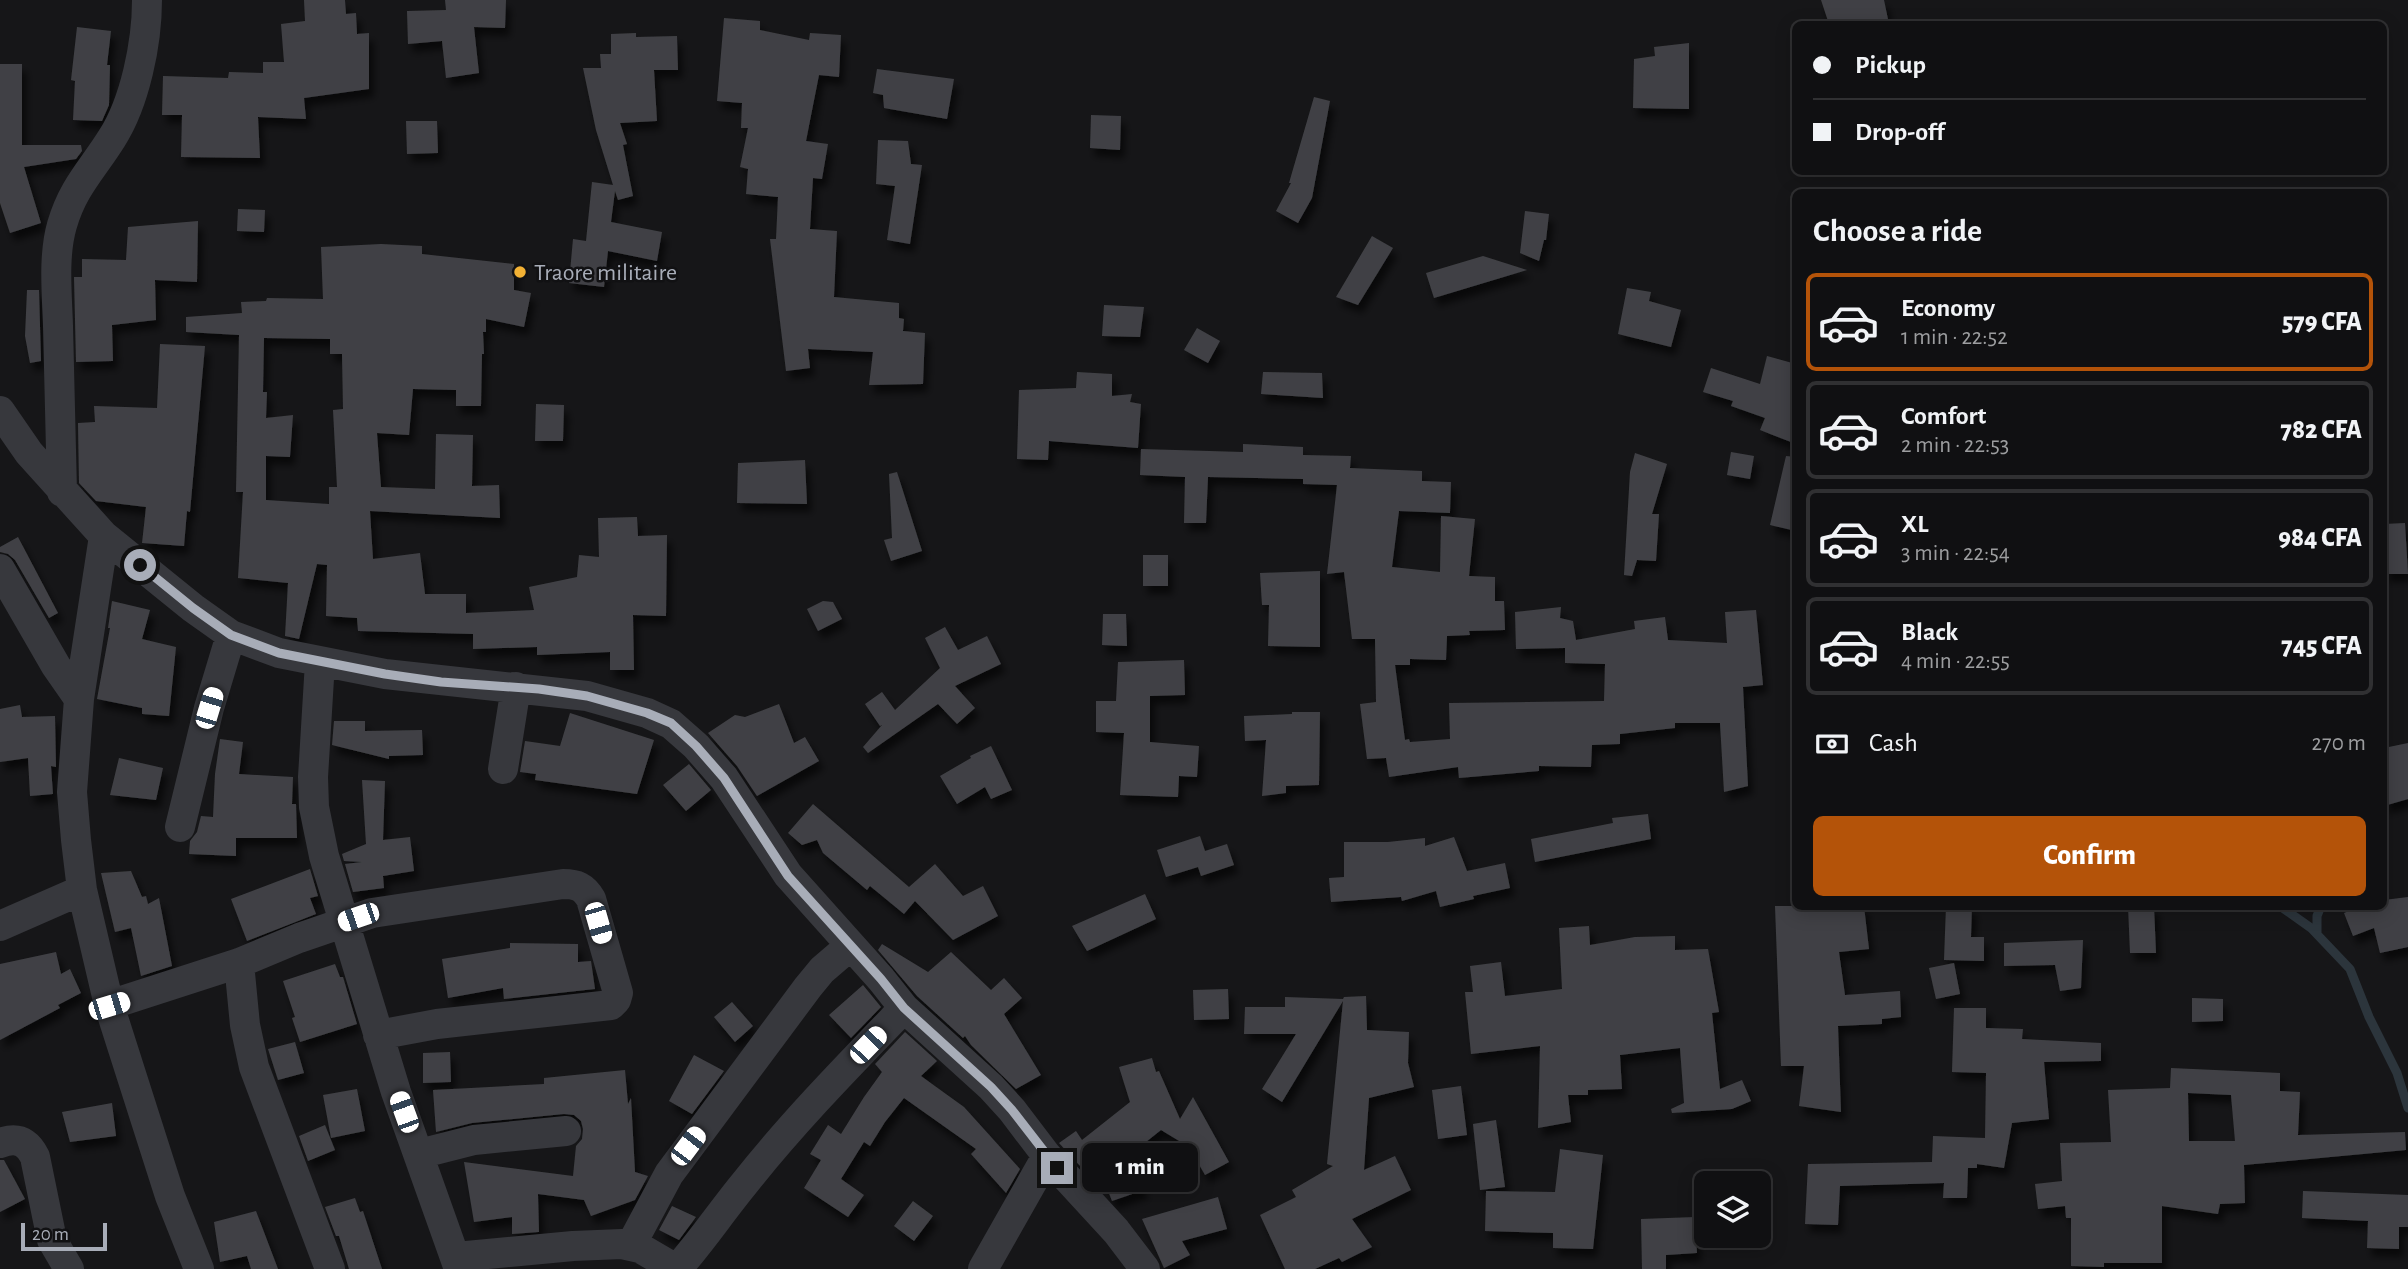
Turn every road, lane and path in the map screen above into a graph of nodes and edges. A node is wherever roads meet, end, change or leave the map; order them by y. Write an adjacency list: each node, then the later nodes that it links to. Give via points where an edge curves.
1 (147, 0): 3 (street, via 127,111 81,181 61,227 57,310)
2 (0, 411): 3 (street)
3 (62, 492): 4 (street)
4 (104, 536): 6 (street); 9 (street)
5 (0, 569): 9 (street)
6 (231, 635): 7 (street); 11 (street)
7 (320, 662): 8 (street, via 441,682); 13 (street, via 314,807)
8 (516, 687): 10 (street); 15 (street, via 587,696 671,723 724,778 788,876)
9 (79, 699): 12 (street, via 72,792)
10 (503, 769)
11 (180, 827)
12 (82, 890): 14 (street); 17 (street)
13 (344, 922): 16 (street); 19 (street); 19 (street, via 403,906 573,884 591,899 618,993 611,1005 600,1007 437,1024)
14 (0, 926)
15 (850, 946): 18 (street); 24 (street, via 808,987 688,1146)
16 (239, 963): 17 (street); 28 (street, via 254,1067)
17 (109, 1006): 27 (street, via 170,1196)
18 (904, 1008): 23 (street, via 991,1087); 29 (street, via 814,1101)
19 (378, 1035): 22 (street)
20 (566, 1131): 22 (street, via 474,1140)
21 (0, 1143): 26 (street, via 14,1139 31,1148 52,1240)
22 (419, 1154): 25 (street)
23 (1047, 1156): 30 (street); 31 (street)
24 (631, 1245): 25 (street, via 573,1245); 29 (street)
25 (458, 1263)
26 (69, 1269)
27 (200, 1269)
28 (330, 1269)
29 (677, 1269)
30 (983, 1269)
31 (1145, 1269)

